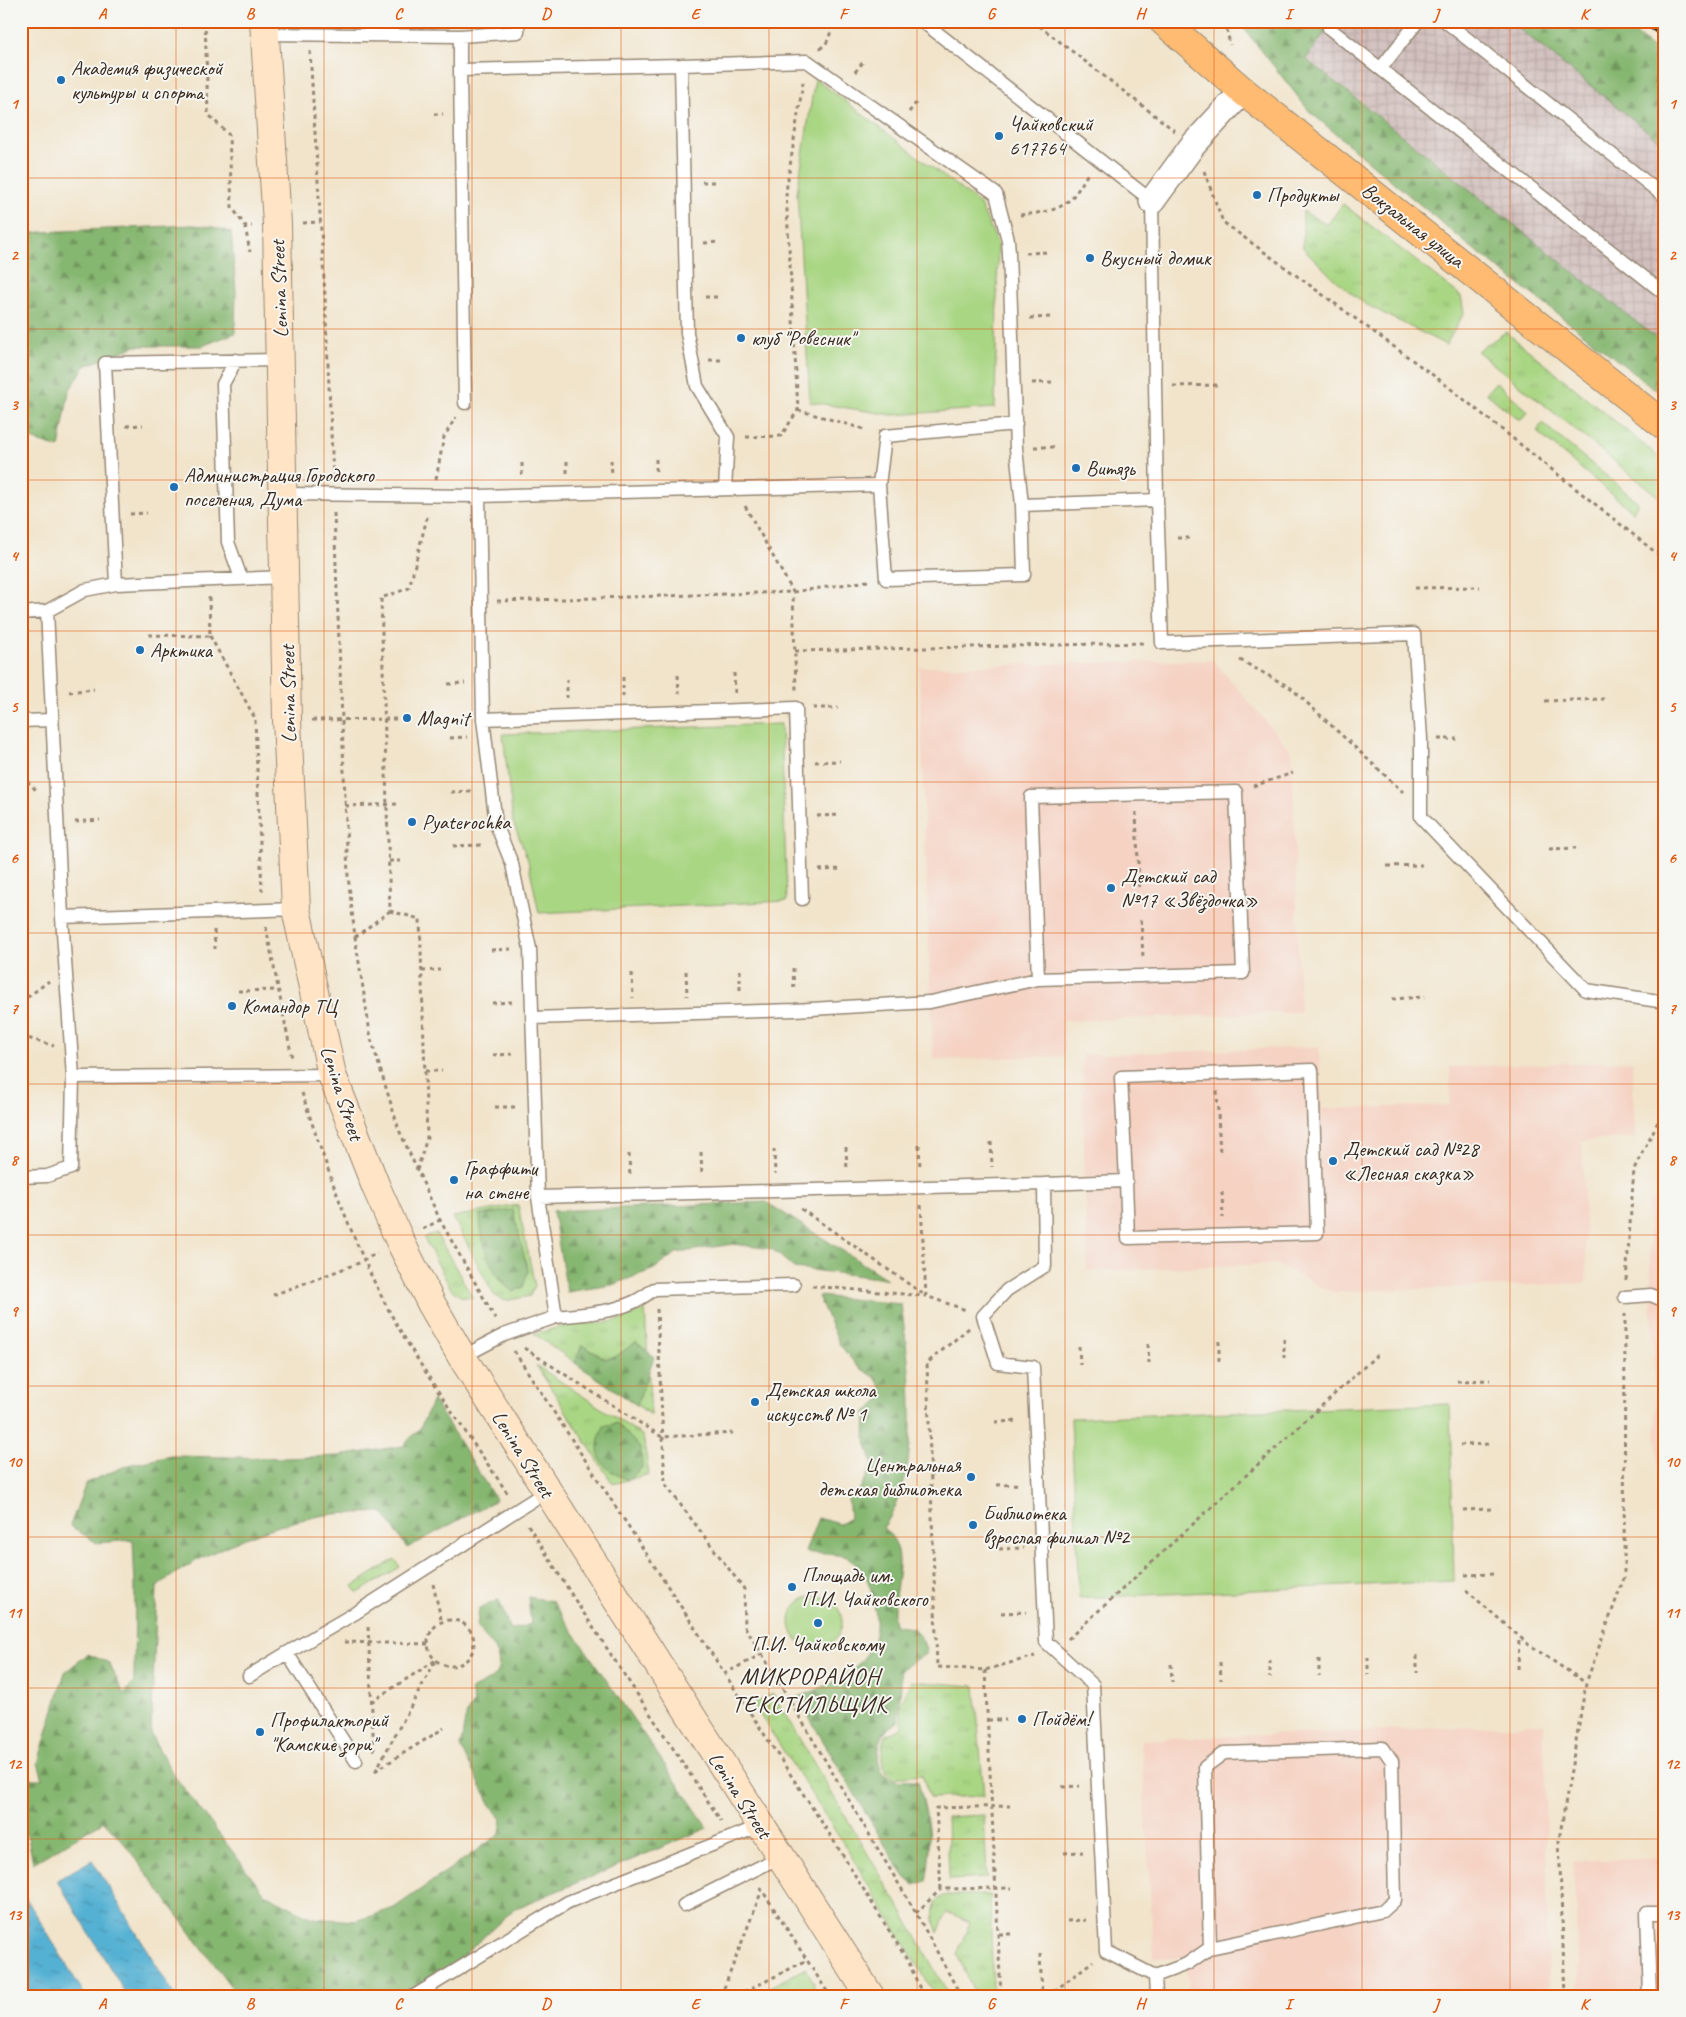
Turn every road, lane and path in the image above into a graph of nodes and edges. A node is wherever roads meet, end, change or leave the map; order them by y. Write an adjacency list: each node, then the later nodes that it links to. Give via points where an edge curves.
1 (205, 21): 24 (path, via 208,114 229,135 232,207 245,226)
2 (518, 21): 12 (lane, via 518,32)
3 (835, 21): 13 (path, via 827,42)
4 (922, 21): 19 (lane)
5 (1033, 21): 18 (path)
6 (1163, 21): 17 (main road, Вокзальная улица)
7 (1418, 21): 15 (lane)
8 (1445, 21): 20 (lane)
9 (264, 28): 11 (lane); 24 (street, Lenina Street)
10 (1329, 28): 15 (lane)
11 (309, 34): 12 (lane); 23 (path)
12 (460, 36): 16 (lane)
13 (807, 61): 14 (lane); 22 (lane, via 996,194); 33 (path, via 786,192)
14 (681, 65): 16 (lane); 37 (lane, via 686,334 697,386)
15 (1381, 68): 27 (lane)
16 (460, 70): 32 (lane)
17 (1243, 91): 18 (street); 35 (main road, Вокзальная улица)
18 (1193, 145): 21 (street); 46 (path, via 1223,222 1441,381)
19 (1096, 157): 21 (lane); 22 (path, via 1070,202 1046,213)
20 (1665, 197)
21 (1152, 201): 31 (lane)
22 (1002, 217): 26 (lane)
23 (320, 222): 24 (path); 41 (path)
24 (277, 224): 29 (street, Lenina Street)
25 (1050, 252): 26 (path)
26 (1010, 253): 34 (lane)
27 (1665, 294)
28 (236, 360): 29 (lane); 49 (lane, via 223,384 228,542); 51 (lane, via 105,363)
29 (281, 360): 40 (street, Lenina Street)
30 (1220, 385): 31 (path)
31 (1156, 387): 44 (lane)
32 (465, 404): 42 (path, via 444,437)
33 (798, 410): 36 (path); 37 (path, via 781,436)
34 (1016, 424): 36 (lane); 45 (lane)
35 (1665, 426)
36 (885, 436): 38 (lane)
37 (728, 437): 39 (lane)
38 (879, 485): 39 (lane); 50 (lane)
39 (730, 489): 43 (lane); 54 (path)
40 (284, 494): 41 (lane); 47 (street, Lenina Street)
41 (334, 494): 42 (lane); 67 (path)
42 (433, 496): 43 (lane); 68 (path, via 409,588 381,598)
43 (479, 496): 55 (lane)
44 (1157, 500): 45 (lane); 60 (lane)
45 (1022, 505): 50 (lane, via 1024,575)
46 (1665, 560)
47 (286, 576): 49 (lane); 96 (street, Lenina Street, via 287,720)
48 (209, 578): 49 (lane); 51 (lane); 58 (path, via 210,636)
49 (241, 578)
50 (886, 579): 54 (path)
51 (116, 584): 56 (lane, via 85,590)
52 (1480, 587): 53 (path)
53 (1416, 588)
54 (793, 592): 55 (path); 61 (path)
55 (482, 601): 70 (lane)
56 (47, 611): 57 (lane); 63 (lane)
57 (21, 613)
58 (149, 635)
59 (1207, 641): 60 (lane); 79 (path, via 1291,688); 79 (lane, via 1414,634 1421,739)
60 (1162, 643): 61 (path)
61 (795, 651): 66 (path)
62 (94, 689): 63 (path)
63 (52, 694): 71 (lane)
64 (1604, 699): 65 (path)
65 (1546, 701)
66 (796, 708): 70 (lane); 81 (lane)
67 (342, 719): 68 (path); 78 (path)
68 (384, 719): 69 (path); 76 (path)
69 (397, 719)
70 (484, 719): 84 (lane, via 496,824)
71 (52, 720): 72 (lane); 83 (lane)
72 (21, 721)
73 (1293, 773): 74 (path)
74 (1236, 792): 75 (lane); 108 (lane, via 1243,973)
75 (1135, 794): 94 (path); 109 (lane, via 1031,797)
76 (387, 804): 77 (path); 78 (path); 89 (path)
77 (400, 804)
78 (345, 806): 100 (path)
79 (1421, 810): 115 (lane, via 1421,817 1586,990)
80 (841, 815): 81 (path)
81 (799, 816): 93 (lane)
82 (100, 820): 83 (path)
83 (58, 823): 98 (lane)
84 (504, 845): 85 (path); 120 (lane, via 512,864 530,949)
85 (453, 846)
86 (1576, 848): 87 (path)
87 (1549, 849)
88 (401, 860): 89 (path)
89 (388, 861): 97 (path)
90 (1422, 865): 91 (path)
91 (1387, 866)
92 (843, 869): 93 (path)
93 (801, 870): 95 (lane)
94 (1139, 887)
95 (802, 899)
96 (296, 909): 98 (lane); 126 (street, Lenina Street)
97 (390, 911): 100 (path); 105 (path, via 420,919)
98 (62, 917): 101 (lane)
99 (1141, 920): 108 (path)
100 (354, 937): 133 (path, via 371,1039 399,1130)
101 (65, 968): 114 (path); 122 (lane)
102 (793, 968): 116 (path)
103 (440, 970): 105 (path)
104 (740, 970): 117 (path)
105 (422, 971): 123 (path)
106 (686, 972): 118 (path)
107 (632, 973): 119 (path)
108 (1143, 976): 109 (lane)
109 (1038, 979): 116 (lane, via 930,1002)
110 (277, 990): 111 (path)
111 (238, 991)
112 (1425, 997): 113 (path)
113 (1392, 999)
114 (21, 1002)
115 (1665, 1002)
116 (794, 1010): 117 (lane)
117 (741, 1011): 118 (lane)
118 (688, 1013): 119 (lane)
119 (633, 1014): 120 (lane)
120 (532, 1018): 142 (lane)
121 (21, 1036): 122 (path)
122 (71, 1051): 127 (lane)
123 (425, 1071): 124 (path); 133 (path, via 427,1138)
124 (442, 1071)
125 (1216, 1073): 132 (path); 135 (lane, via 1121,1077); 143 (lane, via 1312,1070 1317,1233)
126 (332, 1074): 127 (lane); 160 (street, Lenina Street, via 392,1223)
127 (73, 1078): 134 (lane, via 71,1168 47,1176)
128 (1665, 1108): 149 (path, via 1634,1170)
129 (991, 1142): 137 (path)
130 (919, 1145): 138 (path)
131 (846, 1147): 139 (path)
132 (1220, 1155)
133 (417, 1170): 154 (path, via 440,1220)
134 (21, 1177)
135 (1126, 1181): 136 (lane); 143 (lane, via 1128,1238)
136 (1044, 1184): 137 (lane); 152 (lane, via 1046,1266 1007,1290)
137 (993, 1185): 138 (lane)
138 (920, 1187): 139 (lane); 148 (path)
139 (848, 1189): 140 (lane)
140 (775, 1191): 142 (lane); 148 (path)
141 (1222, 1192): 143 (path)
142 (538, 1197): 153 (lane)
143 (1224, 1236)
144 (1665, 1238): 145 (path)
145 (1665, 1267)
146 (794, 1285): 148 (path); 153 (lane, via 654,1289 641,1300 612,1310)
147 (273, 1295): 172 (path, via 364,1259 410,1348)
148 (926, 1296): 152 (path)
149 (1625, 1297): 150 (lane, via 1651,1295); 209 (path, via 1624,1578)
150 (1665, 1302)
151 (657, 1306): 168 (path)
152 (983, 1316): 175 (lane, via 998,1363 1033,1367); 199 (path, via 927,1363 937,1667)
153 (556, 1317): 154 (lane)
154 (504, 1335): 160 (lane); 168 (path); 202 (path)
155 (1284, 1339): 161 (path)
156 (1219, 1341): 162 (path)
157 (1148, 1344): 163 (path)
158 (1079, 1346): 164 (path)
159 (1377, 1355): 189 (path)
160 (462, 1357): 171 (street, Lenina Street)
161 (1284, 1358)
162 (1219, 1360)
163 (1148, 1363)
164 (1080, 1365)
165 (1490, 1380): 166 (path)
166 (1457, 1381)
167 (733, 1433): 168 (path)
168 (662, 1436): 191 (path, via 665,1484 744,1590 745,1627)
169 (1492, 1444): 170 (path)
170 (1460, 1445)
171 (547, 1491): 172 (lane); 218 (street, Lenina Street)
172 (518, 1509): 177 (lane); 219 (path)
173 (1494, 1509): 174 (path)
174 (1463, 1510)
175 (1042, 1547): 176 (path); 182 (lane)
176 (999, 1549)
177 (429, 1566): 181 (lane); 184 (path)
178 (1495, 1574): 179 (path)
179 (1465, 1575)
180 (1466, 1590): 185 (path)
181 (367, 1606): 187 (path); 190 (lane)
182 (1045, 1611): 183 (path); 189 (lane, via 1046,1642)
183 (1001, 1613)
184 (442, 1623): 188 (path, via 431,1633); 195 (path, via 456,1621 464,1624 474,1644 469,1658 463,1663 449,1666)
185 (1519, 1636): 200 (path); 209 (path)
186 (340, 1642): 187 (path)
187 (369, 1642): 188 (path); 210 (path)
188 (429, 1644): 195 (path)
189 (1056, 1650): 199 (path); 232 (lane, via 1093,1685)
190 (287, 1653): 204 (lane); 214 (lane)
191 (762, 1654): 202 (path); 227 (path)
192 (1417, 1655): 201 (path)
193 (1368, 1657): 203 (path)
194 (1319, 1658): 205 (path)
195 (436, 1660): 210 (path); 215 (path)
196 (1270, 1660): 206 (path)
197 (1220, 1662): 207 (path)
198 (1171, 1664): 208 (path)
199 (985, 1670): 211 (path)
200 (1518, 1670)
201 (1417, 1673)
202 (724, 1674): 241 (path, via 832,1838 909,1963)
203 (1368, 1675)
204 (250, 1676)
205 (1319, 1676)
206 (1270, 1678)
207 (1221, 1680)
208 (1172, 1682)
209 (1586, 1683): 247 (path, via 1559,1840)
210 (371, 1702): 215 (path)
211 (988, 1720): 212 (path); 217 (path)
212 (1006, 1720)
213 (444, 1728): 215 (path)
214 (356, 1760)
215 (375, 1772)
216 (1010, 1806): 217 (path)
217 (992, 1808): 223 (path, via 936,1808); 224 (path)
218 (760, 1826): 219 (lane); 220 (street, Lenina Street)
219 (731, 1837): 236 (lane, via 568,1902)
220 (780, 1857): 221 (lane); 240 (street, Lenina Street)
221 (750, 1872): 225 (path); 226 (lane)
222 (1012, 1888): 224 (path)
223 (941, 1889): 224 (path); 227 (path)
224 (997, 1889): 229 (path)
225 (762, 1890): 234 (path); 237 (path)
226 (684, 1905)
227 (916, 1913): 242 (path)
228 (1665, 1913): 248 (lane, via 1647,1913)
229 (999, 1934): 230 (path); 243 (path)
230 (1013, 1934)
231 (1210, 1948): 231 (lane, via 1383,1911 1395,1900 1392,1761 1383,1748 1224,1753 1205,1767); 235 (lane, via 1187,1964)
232 (1106, 1951): 235 (lane); 245 (path)
233 (1040, 1954): 244 (path)
234 (807, 1960): 238 (path); 239 (path)
235 (1155, 1976): 246 (lane)
236 (414, 1996)
237 (721, 1996)
238 (737, 1996)
239 (830, 1996)
240 (870, 1996)
241 (923, 1996)
242 (961, 1996)
243 (1002, 1996)
244 (1042, 1996)
245 (1048, 1996)
246 (1156, 1996)
247 (1564, 1996)
248 (1650, 1996)

